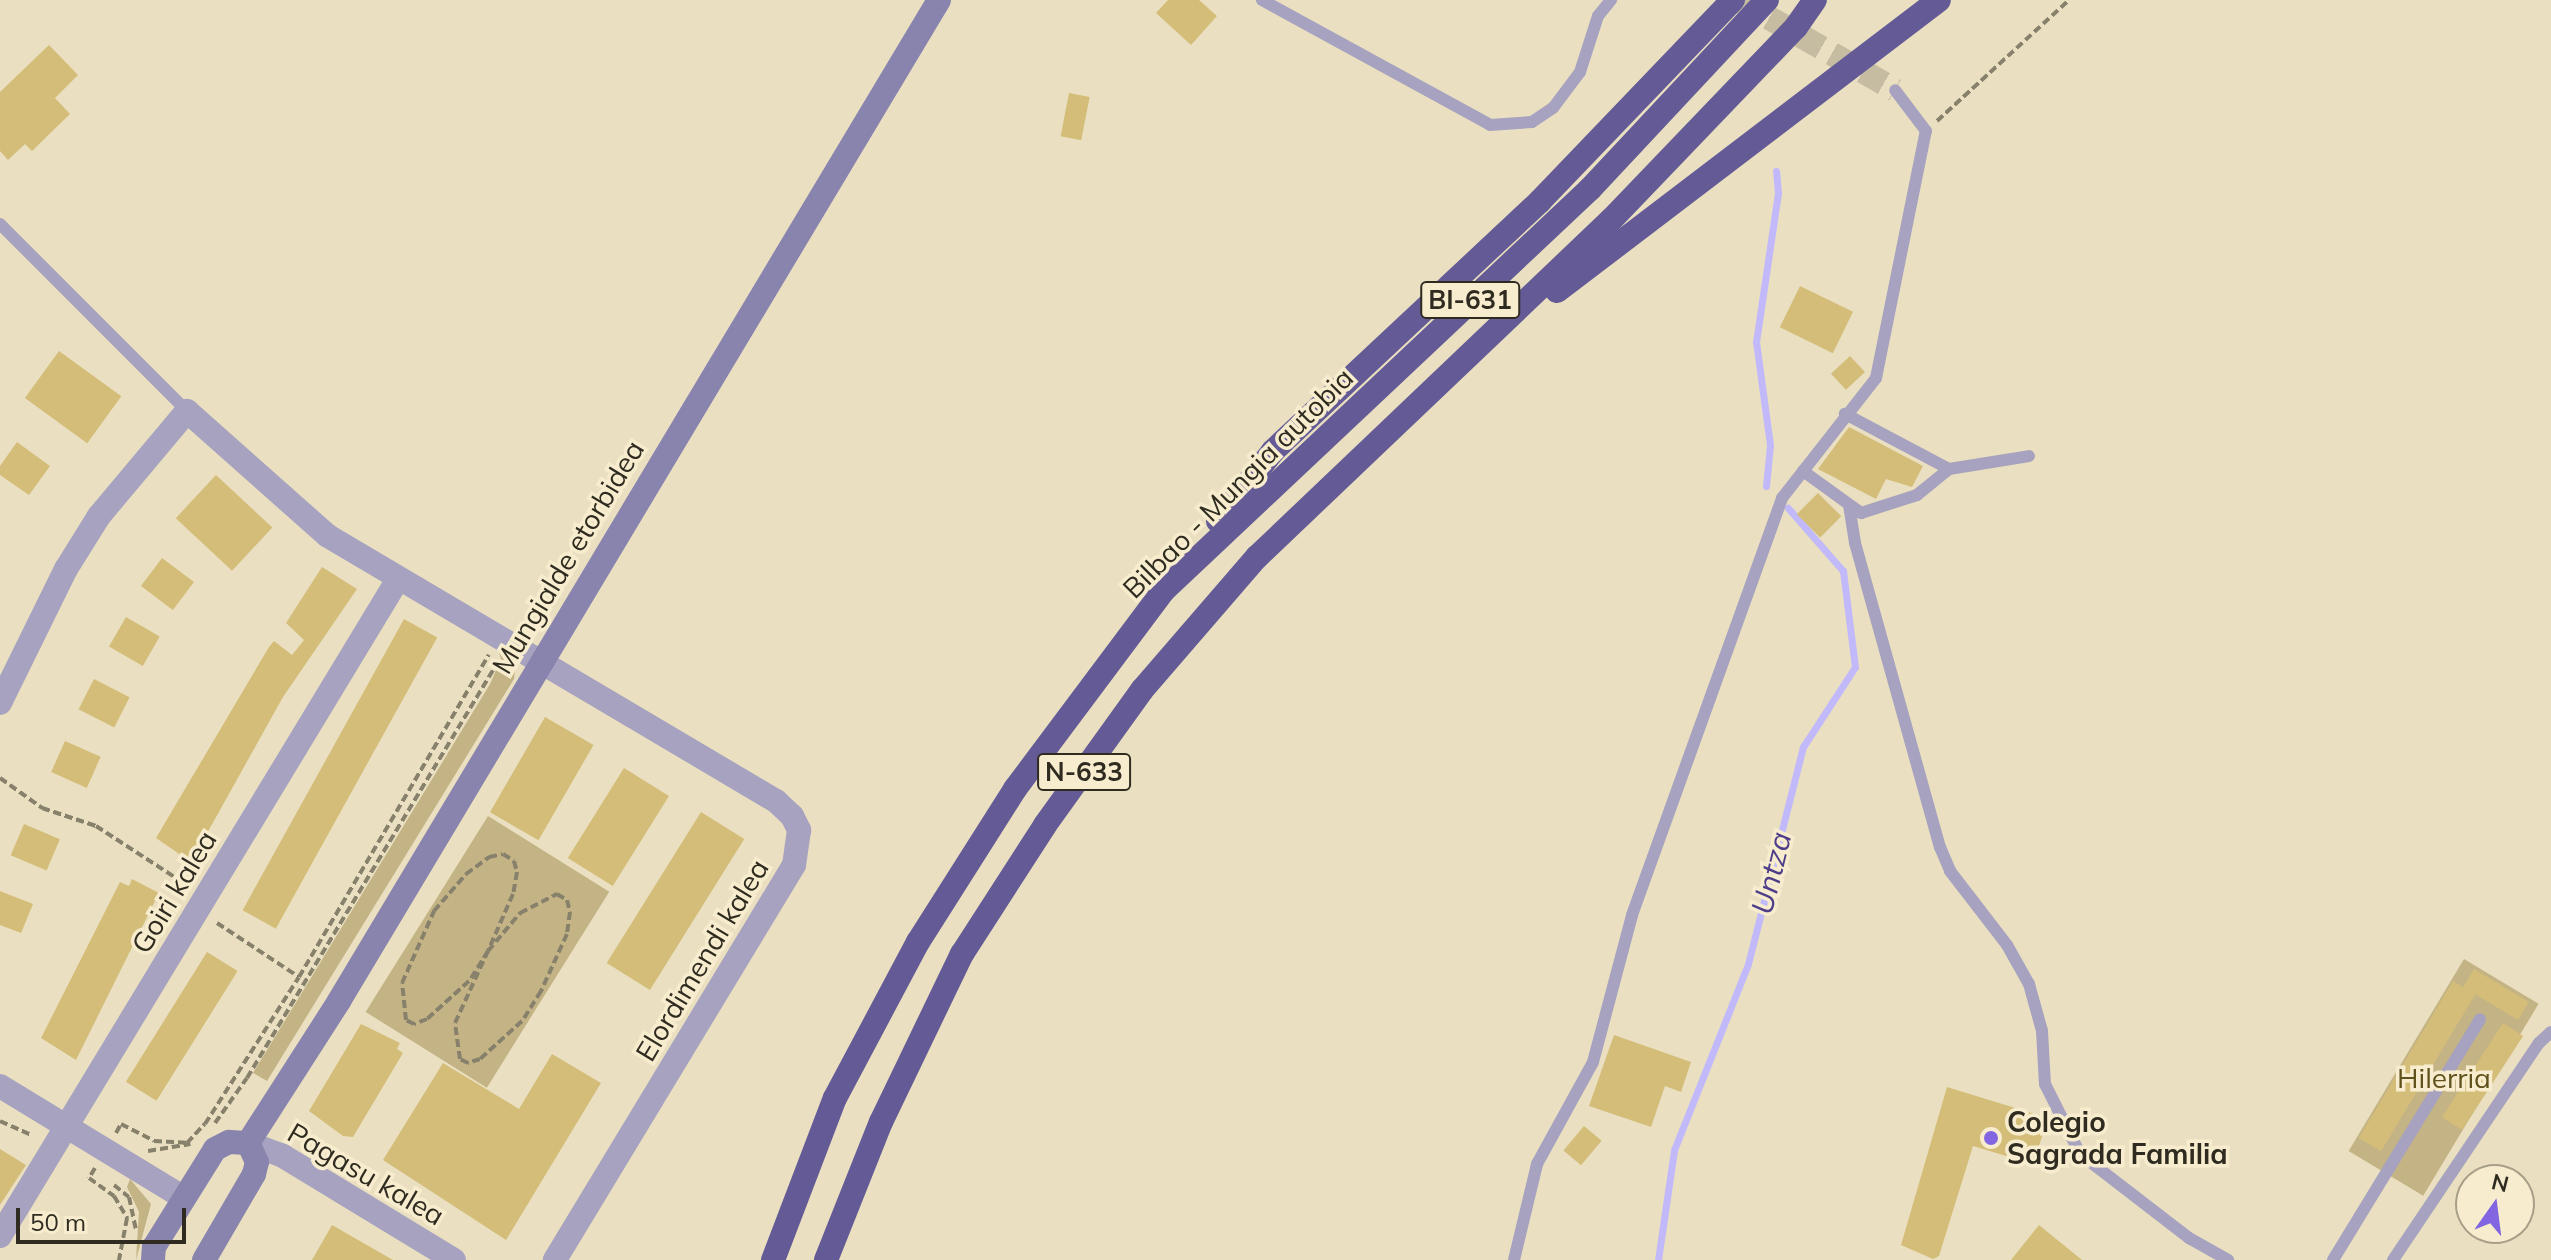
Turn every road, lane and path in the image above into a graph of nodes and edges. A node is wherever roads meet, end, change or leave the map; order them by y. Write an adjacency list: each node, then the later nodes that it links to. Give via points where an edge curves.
1 (939, 0): 23 (street, Mungialde etorbidea)
2 (1262, 0): 3 (lane, via 1490,125 1532,122 1553,108 1580,72 1598,16)
3 (1611, 0)
4 (1733, 0): 20 (highway, N-633, via 1540,201 1273,451)
5 (1767, 0): 20 (highway, Bilbao - Mungia autobia / BI-631, via 1590,189)
6 (1815, 0): 12 (highway, BI-631, via 1796,27 1622,209)
7 (1939, 0): 12 (highway)
8 (2069, 0): 10 (path)
9 (1895, 90): 10 (lane)
10 (1926, 131): 14 (lane, via 1876,378)
11 (0, 224): 13 (lane)
12 (1460, 366): 46 (highway, N-633, via 1257,557 1142,690 1045,825 962,954 881,1122)
13 (187, 411): 19 (street, Elordimendi kalea, via 328,536); 24 (street, via 99,516 66,569)
14 (1845, 414): 16 (lane); 17 (lane)
15 (2029, 456): 16 (lane)
16 (1949, 469): 18 (lane, via 1917,495 1861,513)
17 (1803, 471): 18 (lane); 47 (lane, via 1782,498 1687,755 1632,915 1593,1062 1537,1164)
18 (1849, 505): 48 (lane, via 1940,847 1950,871 2007,945 2029,984 2042,1031 2045,1084 2080,1154 2189,1238)
19 (398, 579): 23 (street, Elordimendi kalea); 26 (street, Goiri kalea)
20 (1164, 590): 45 (highway, Bilbao - Mungia autobia / N-633, via 1015,789 918,942 835,1098)
21 (484, 646): 28 (path, via 489,654 486,665)
22 (497, 652): 36 (path, via 495,669 221,1116 183,1147)
23 (541, 660): 34 (street, Mungialde etorbidea, via 339,1001); 44 (street, Elordimendi kalea, via 776,801 792,816 800,844 794,865)
24 (0, 703)
25 (0, 778): 26 (path, via 42,808 96,826)
26 (202, 904): 28 (path); 33 (street, Goiri kalea)
27 (488, 951): 27 (path, via 455,1023 455,1046 468,1063 480,1059 522,1021 541,991 567,934 567,900 557,894 543,897 520,913); 27 (path, via 515,883 514,861 503,854 489,857 466,874 434,911 402,983 406,1020 414,1024 427,1019 469,981)
28 (299, 977): 37 (path, via 187,1143 154,1141 121,1124)
29 (2480, 1019): 49 (lane)
30 (2551, 1032): 50 (lane)
31 (0, 1086): 33 (street)
32 (0, 1121): 35 (path)
33 (66, 1126): 35 (street, Goiri kalea); 37 (street)
34 (248, 1143): 38 (street, via 229,1142 215,1149); 42 (street, via 257,1162 254,1174); 43 (street, Pagasu kalea, via 283,1156)
35 (53, 1148): 37 (path); 39 (street, Goiri kalea)
36 (141, 1156)
37 (99, 1161): 38 (street); 40 (path, via 129,1197); 41 (path, via 89,1178 114,1196 127,1218)
38 (184, 1198): 40 (street, via 154,1247)
39 (0, 1236)
40 (144, 1252)
41 (119, 1260)
42 (204, 1260)
43 (454, 1260)
44 (555, 1260)
45 (773, 1260)
46 (826, 1260)
47 (1514, 1260)
48 (2228, 1260)
49 (2333, 1260)
50 (2393, 1260)

